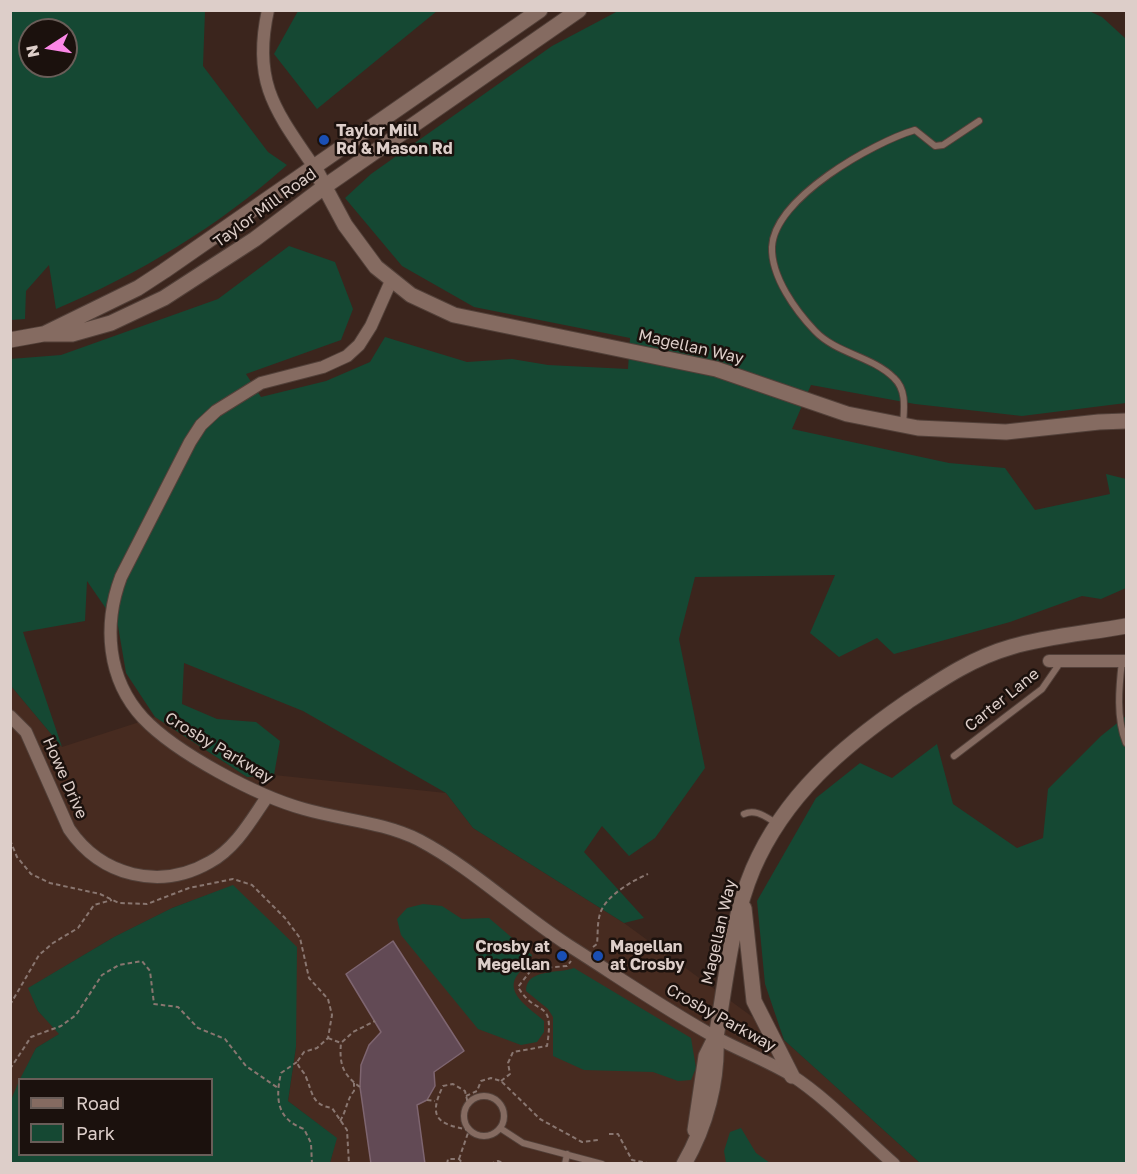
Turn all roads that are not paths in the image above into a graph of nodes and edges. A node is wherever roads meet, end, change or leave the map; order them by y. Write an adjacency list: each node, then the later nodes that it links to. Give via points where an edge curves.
1 (268, 10): 5 (street, via 261,60 266,86 280,116)
2 (540, 10): 5 (street, Taylor Mill Road)
3 (579, 10): 6 (street, Taylor Mill Road)
4 (979, 121): 11 (lane, via 943,145 935,146 915,130 870,147 809,191 791,209 774,237 773,257 794,305 831,344 894,378 903,393)
5 (314, 167): 6 (street, Magellan Way); 8 (street, Taylor Mill Road, via 138,288)
6 (324, 187): 7 (street, Magellan Way, via 345,225); 8 (street, Taylor Mill Road, via 255,239 164,298 111,323 72,334)
7 (391, 281): 11 (street, Magellan Way, via 431,305 479,322 716,369 848,414); 19 (street, Crosby Parkway, via 371,326 347,356 323,367 261,383 201,425 112,600 109,631 115,670 141,716 171,742)
8 (43, 334): 9 (street, Taylor Mill Road)
9 (10, 340)
10 (1126, 422): 11 (street, Magellan Way, via 1006,432)
11 (903, 426)
12 (1126, 626): 21 (street, Magellan Way, via 1011,647 951,673 836,755 810,779)
13 (1062, 660): 14 (street); 15 (street); 18 (lane, Carter Lane, via 1042,690)
14 (1124, 661): 17 (lane, via 1120,698)
15 (1049, 662)
16 (10, 716): 19 (street, Howe Drive, via 26,732 79,843 103,862 133,875 169,878 210,862 237,839)
17 (1126, 743)
18 (954, 756)
19 (267, 797): 23 (street, Crosby Parkway, via 305,810 385,827 416,839 577,951)
20 (744, 814): 21 (lane, via 760,813)
21 (778, 824): 22 (street, Magellan Way, via 757,860)
22 (742, 899): 23 (street, Magellan Way); 24 (street, via 754,1001)
23 (716, 1037): 24 (street, Crosby Parkway); 29 (street, Magellan Way, via 706,1056 695,1139)
24 (792, 1076): 30 (street, Crosby Parkway)
25 (500, 1128): 25 (lane, via 503,1110 496,1100 478,1097 468,1104 464,1118 469,1130 485,1136); 26 (lane, via 523,1143)
26 (567, 1154): 27 (lane); 28 (lane)
27 (565, 1164)
28 (602, 1164)
29 (684, 1164)
30 (894, 1164)

